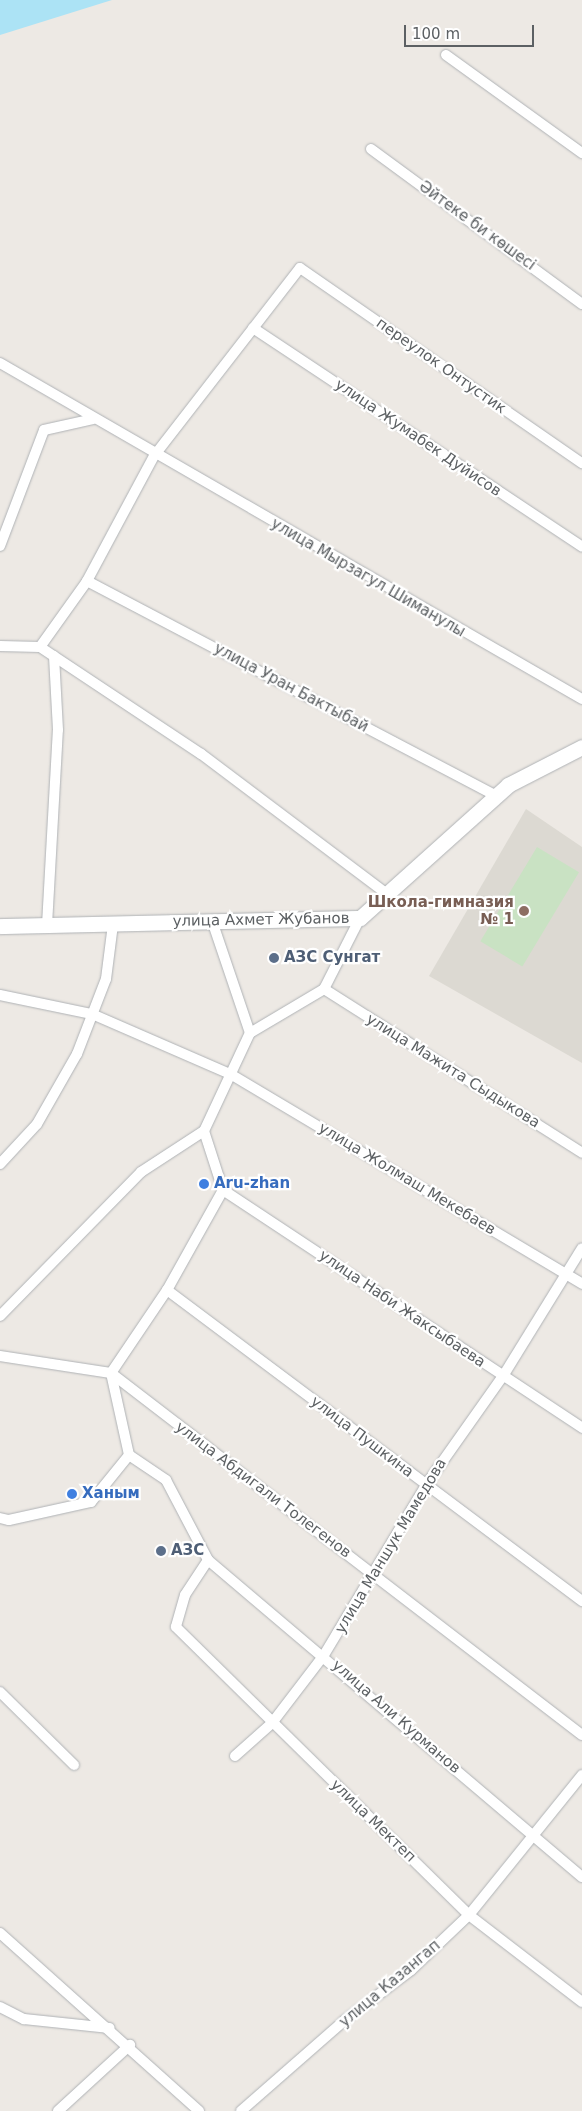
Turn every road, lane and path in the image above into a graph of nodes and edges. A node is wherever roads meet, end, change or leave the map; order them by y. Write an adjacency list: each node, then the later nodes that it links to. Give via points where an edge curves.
1 (446, 55): 3 (street)
2 (372, 149): 4 (street, Әйтеке би көшесі)
3 (582, 153)
4 (582, 304)
5 (254, 328): 8 (street); 9 (street, переулок Онтустик, via 300,268); 11 (street, улица Жумабек Дуйисов)
6 (0, 363): 7 (street, улица Мырзагул Шиманулы)
7 (93, 419): 8 (street, улица Мырзагул Шиманулы); 10 (street, via 44,430)
8 (154, 456): 12 (street); 16 (street, улица Мырзагул Шиманулы)
9 (582, 463)
10 (0, 546)
11 (582, 547)
12 (86, 580): 14 (street); 18 (street, улица Уран Бактыбай)
13 (0, 646): 14 (street)
14 (40, 647): 15 (street)
15 (54, 656): 19 (street, via 201,754); 23 (street, via 58,730)
16 (582, 699)
17 (582, 747): 18 (main road, улица Ахмет Жубанов)
18 (496, 796): 19 (main road, улица Ахмет Жубанов)
19 (387, 894): 20 (main road, улица Ахмет Жубанов)
20 (360, 918): 21 (main road, улица Ахмет Жубанов); 25 (street)
21 (212, 922): 22 (main road, улица Ахмет Жубанов); 28 (street)
22 (113, 924): 23 (main road, улица Ахмет Жубанов); 27 (street, via 106,979)
23 (47, 925): 24 (main road, улица Ахмет Жубанов)
24 (0, 926)
25 (324, 989): 28 (street); 31 (street, улица Мажита Сыдыкова)
26 (0, 996): 27 (street, улица Жолмаш Мекебаев)
27 (92, 1014): 29 (street, улица Жолмаш Мекебаев); 32 (street, via 77,1054 37,1124)
28 (250, 1033): 29 (street)
29 (232, 1075): 30 (street); 35 (street, улица Жолмаш Мекебаев)
30 (204, 1131): 33 (street); 38 (street, via 141,1172)
31 (582, 1153)
32 (0, 1164)
33 (223, 1190): 37 (street); 41 (street, улица Наби Жаксыбаева)
34 (582, 1248): 35 (street, улица Маншук Мамедова)
35 (565, 1272): 36 (street, улица Жолмаш Мекебаев); 41 (street, улица Маншук Мамедова)
36 (582, 1284)
37 (167, 1290): 40 (street); 44 (street, улица Пушкина)
38 (0, 1316)
39 (0, 1356): 40 (street)
40 (111, 1373): 43 (street); 47 (street, улица Абдигали Толегенов)
41 (503, 1376): 42 (street, улица Наби Жаксыбаева); 44 (street, улица Маншук Мамедова)
42 (582, 1428)
43 (130, 1456): 45 (street, via 91,1502 9,1520); 46 (street, via 166,1480)
44 (426, 1485): 47 (street, улица Маншук Мамедова); 48 (street, улица Пушкина)
45 (0, 1518)
46 (208, 1560): 49 (street, улица Али Курманов); 51 (street, улица Мектеп, via 185,1595 176,1627)
47 (374, 1574): 49 (street, улица Маншук Мамедова); 52 (street, улица Абдигали Толегенов)
48 (582, 1600)
49 (324, 1655): 51 (street, улица Маншук Мамедова); 56 (street, улица Али Курманов)
50 (0, 1692): 54 (street)
51 (272, 1723): 53 (street, улица Маншук Мамедова); 58 (street, улица Мектеп)
52 (582, 1735)
53 (234, 1756)
54 (74, 1765)
55 (582, 1775): 56 (street, улица Казангап)
56 (531, 1835): 57 (street, улица Али Курманов); 58 (street, улица Казангап)
57 (582, 1876)
58 (469, 1915): 60 (street, улица Мектеп); 66 (street, улица Казангап, via 411,1970 345,2020)
59 (0, 1933): 62 (street)
60 (582, 2002)
61 (0, 2007): 62 (street, via 24,2019)
62 (110, 2028): 63 (street)
63 (130, 2045): 64 (street); 65 (street)
64 (58, 2111)
65 (199, 2111)
66 (241, 2111)

